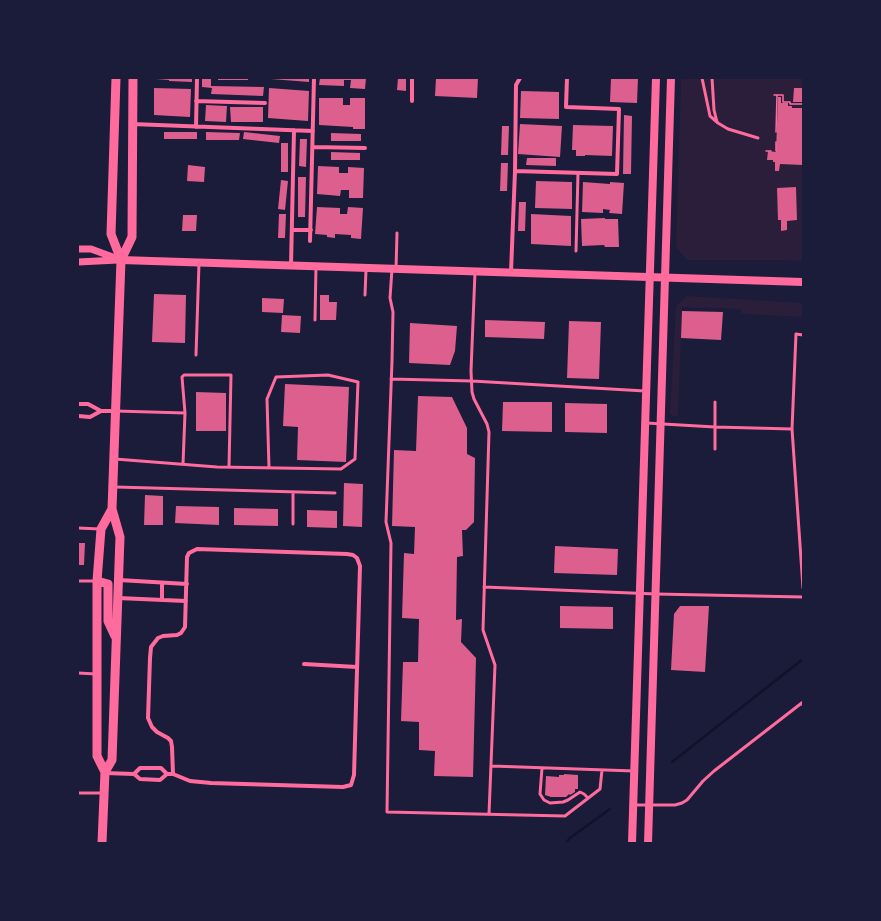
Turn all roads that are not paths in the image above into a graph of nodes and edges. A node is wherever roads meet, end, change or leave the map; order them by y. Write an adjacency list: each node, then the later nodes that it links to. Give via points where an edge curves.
1 (116, 78): 31 (main road, via 111,234)
2 (133, 78): 16 (main road)
3 (197, 78): 13 (street)
4 (314, 78): 19 (street)
5 (412, 78): 12 (street)
6 (520, 78): 23 (street, via 516,85)
7 (567, 78): 24 (street, via 566,107 619,109 616,174)
8 (656, 78): 40 (main road)
9 (672, 78): 41 (main road)
10 (702, 78): 15 (lane, via 710,116)
11 (712, 78): 15 (lane, via 714,110)
12 (412, 100)
13 (196, 101): 14 (street); 17 (street)
14 (265, 103)
15 (718, 123): 20 (lane, via 728,130)
16 (132, 124): 17 (street); 31 (main road, via 132,237)
17 (196, 127): 18 (street)
18 (294, 130): 19 (street); 25 (street)
19 (313, 131): 21 (street)
20 (758, 138)
21 (313, 147): 22 (street); 26 (street)
22 (365, 148)
23 (514, 171): 24 (street); 39 (street)
24 (578, 173): 30 (lane)
25 (292, 230): 26 (street); 34 (street)
26 (311, 230): 28 (street)
27 (397, 233): 37 (lane)
28 (310, 242)
29 (78, 249): 31 (street, via 91,249)
30 (576, 251)
31 (121, 260): 32 (street); 33 (main road); 53 (main road)
32 (78, 262)
33 (199, 263): 34 (main road); 46 (lane)
34 (291, 266): 35 (main road)
35 (316, 266): 36 (main road); 44 (lane)
36 (366, 268): 37 (main road); 43 (lane)
37 (394, 269): 38 (main road); 47 (lane, via 390,298 393,312)
38 (475, 271): 39 (main road); 48 (lane)
39 (511, 272): 40 (main road)
40 (650, 276): 41 (main road); 49 (main road)
41 (666, 277): 42 (main road); 57 (main road)
42 (803, 282)
43 (365, 295)
44 (315, 320)
45 (803, 335): 59 (lane, via 796,334)
46 (196, 355)
47 (391, 379): 48 (lane); 105 (lane, via 386,522 392,543 386,812)
48 (472, 381): 49 (lane); 77 (lane, via 474,399 489,432)
49 (645, 391): 56 (main road)
50 (715, 402): 58 (lane)
51 (78, 404): 52 (street, via 88,404)
52 (101, 411): 53 (street); 55 (street, via 90,417)
53 (115, 412): 54 (lane); 61 (main road)
54 (185, 413): 62 (lane); 63 (lane, via 182,377 184,374 231,375)
55 (78, 416)
56 (644, 423): 57 (lane); 79 (main road)
57 (661, 424): 58 (lane); 80 (main road)
58 (715, 427): 59 (lane); 60 (lane)
59 (792, 429): 78 (lane)
60 (715, 449)
61 (114, 459): 62 (lane); 65 (main road)
62 (183, 464): 63 (lane)
63 (229, 467): 64 (lane)
64 (269, 468): 64 (lane, via 341,469 355,459 358,382 328,375 276,377 267,399)
65 (113, 487): 66 (lane); 68 (main road)
66 (294, 492): 67 (lane); 69 (lane)
67 (335, 493)
68 (112, 509): 71 (main road); 72 (main road, via 120,537)
69 (293, 524)
70 (78, 528): 71 (lane)
71 (101, 529): 74 (main road)
72 (119, 580): 75 (street); 82 (main road)
73 (78, 581): 74 (lane)
74 (97, 581): 85 (main road, via 108,584 108,621); 89 (main road)
75 (162, 583): 76 (street); 83 (street)
76 (187, 584): 84 (street); 87 (street, via 187,557 197,549 353,555 360,566)
77 (484, 587): 79 (lane); 92 (lane, via 484,630 495,665)
78 (803, 588)
79 (640, 594): 80 (lane); 95 (main road)
80 (656, 594): 81 (lane); 104 (main road)
81 (803, 597)
82 (118, 598): 83 (street); 85 (main road)
83 (162, 600): 84 (street)
84 (186, 601): 99 (street, via 184,630 177,635 158,638 151,647 150,658 148,718 152,727 170,741)
85 (116, 639): 96 (main road, via 112,760)
86 (304, 664): 87 (street)
87 (357, 667): 99 (street, via 354,775 351,785 343,787 211,783 190,781)
88 (78, 673): 89 (lane)
89 (97, 674): 96 (main road, via 97,756)
90 (803, 701): 91 (lane); 104 (lane, via 714,770 687,800 674,805)
91 (803, 705)
92 (492, 766): 93 (lane); 105 (lane)
93 (542, 768): 94 (lane); 102 (lane, via 540,794 544,800 563,802 580,792)
94 (602, 770): 95 (lane); 102 (lane, via 600,789)
95 (634, 771): 103 (main road)
96 (105, 772): 97 (street); 101 (main road)
97 (134, 774): 98 (street, via 140,779 160,780); 98 (street, via 140,768 160,768)
98 (167, 774): 99 (street)
99 (173, 774)
100 (78, 793): 101 (lane)
101 (104, 793): 106 (main road)
102 (588, 798): 105 (lane, via 565,816)
103 (633, 805): 104 (lane); 107 (main road)
104 (649, 805): 108 (main road)
105 (489, 814)
106 (102, 843)
107 (632, 843)
108 (648, 843)

